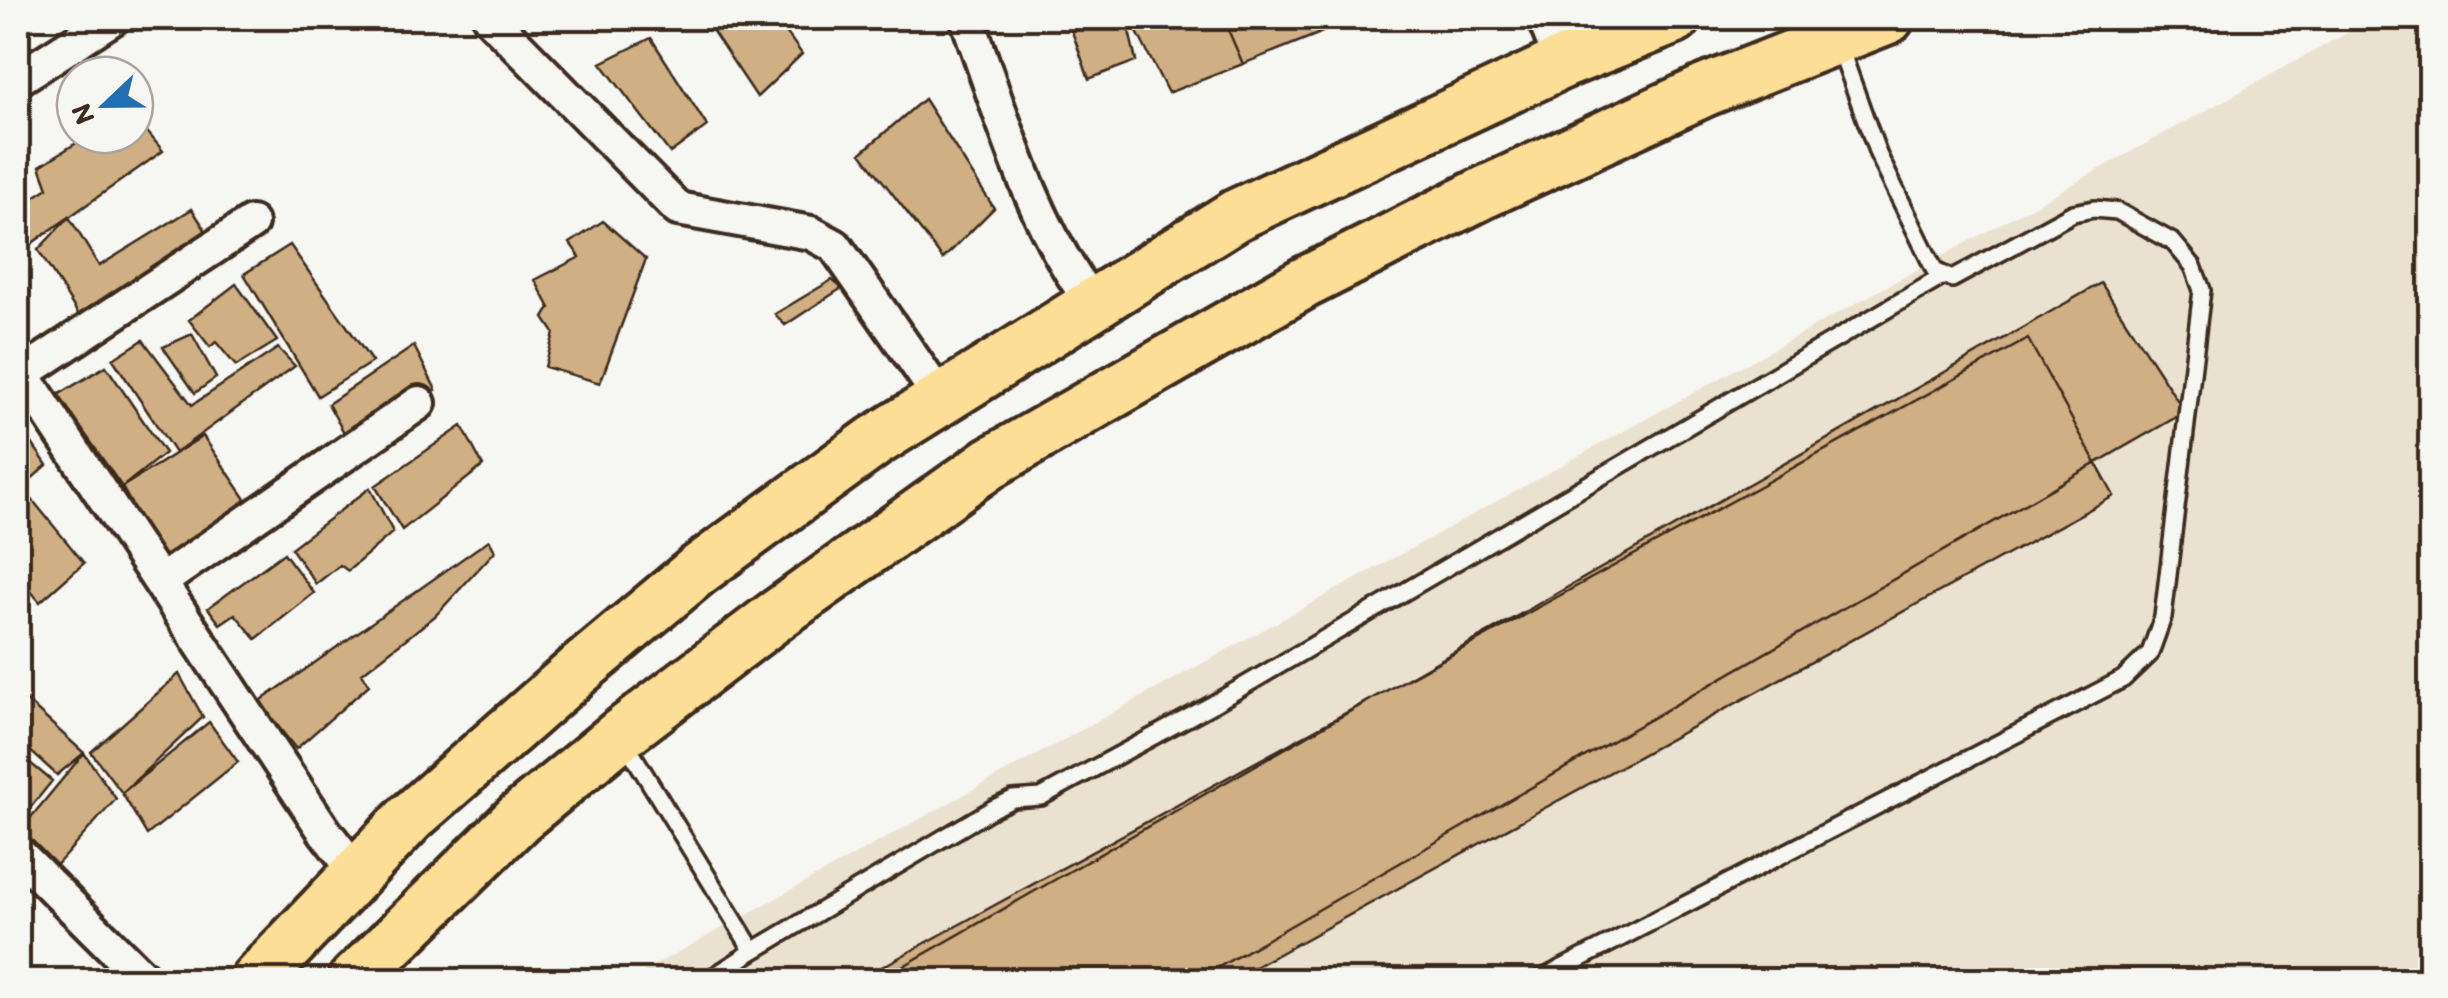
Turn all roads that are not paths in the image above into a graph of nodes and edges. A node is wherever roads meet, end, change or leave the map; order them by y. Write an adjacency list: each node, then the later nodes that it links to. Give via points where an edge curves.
1 (113, 18): 9 (street)
2 (490, 18): 14 (street, via 678,209 811,233 835,246)
3 (1544, 18): 8 (street)
4 (1675, 18): 8 (main road)
5 (1888, 18): 7 (main road)
6 (978, 21): 12 (street, via 1033,194 1071,275)
7 (1837, 39): 11 (lane, via 1878,154); 17 (main road, via 1602,137 1288,292 990,463)
8 (1562, 63): 12 (main road, via 1236,215)
9 (18, 79)
10 (252, 223): 13 (street)
11 (1942, 277): 20 (lane, via 1212,704 1041,797 994,808); 25 (lane, via 1952,279 2094,208 2117,211 2173,242 2193,266 2202,290 2174,542 2163,617 2150,653 2122,678)
12 (1093, 304): 14 (main road)
13 (20, 370): 16 (street)
14 (941, 399): 19 (main road, via 698,571)
15 (419, 404): 16 (street)
16 (160, 582): 19 (street)
17 (620, 734): 20 (lane); 23 (main road, via 519,818)
18 (20, 860): 21 (street)
19 (356, 872): 22 (main road)
20 (754, 951): 24 (lane)
21 (145, 980)
22 (256, 980)
23 (354, 980)
24 (708, 980)
25 (1540, 980)

